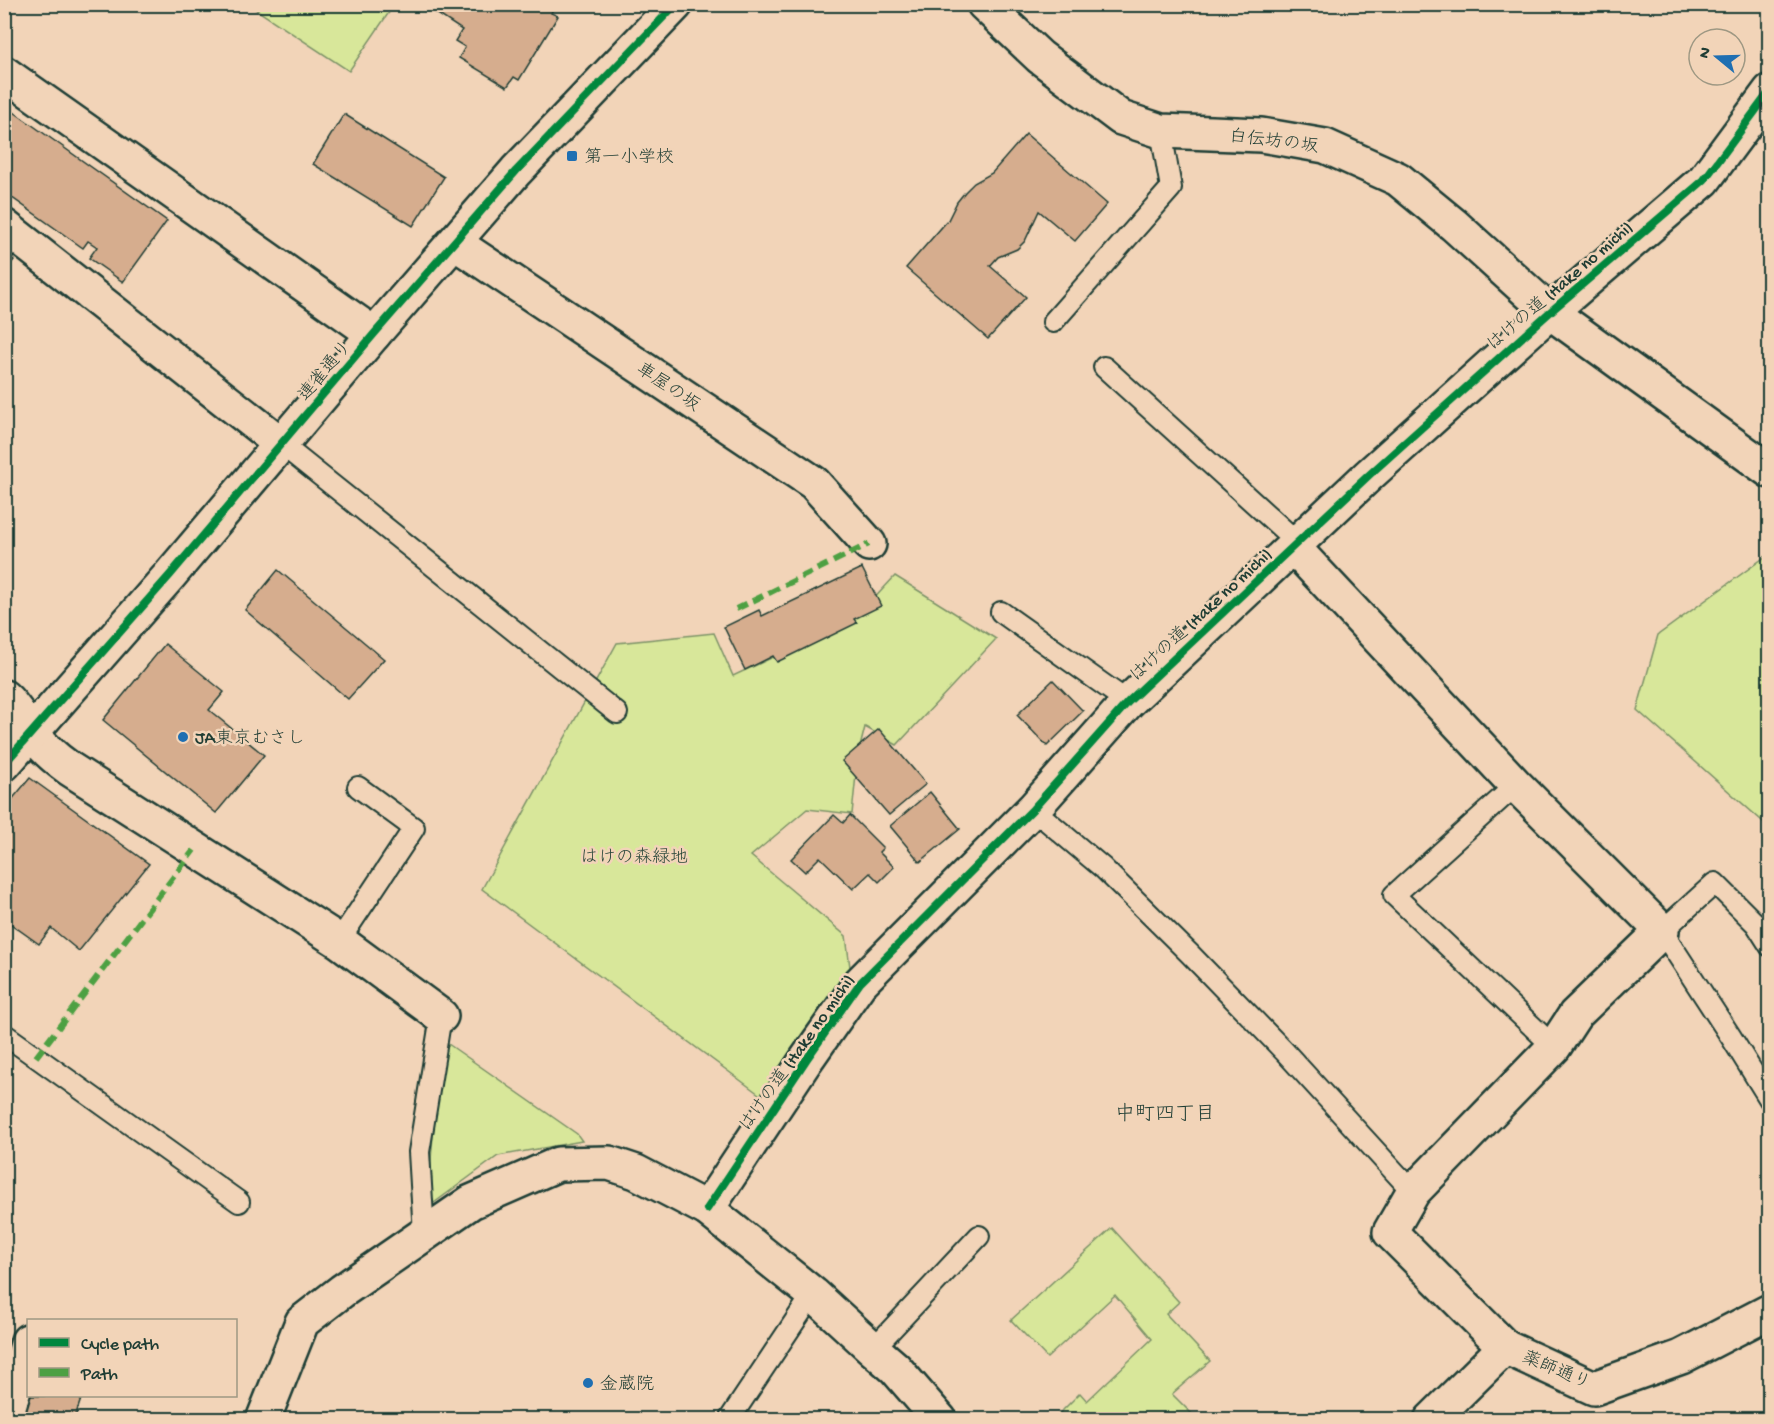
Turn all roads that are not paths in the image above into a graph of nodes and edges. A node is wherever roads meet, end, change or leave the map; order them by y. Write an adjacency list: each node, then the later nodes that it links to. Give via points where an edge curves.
1 (675, 4): 7 (street, 連雀通り, via 539,147)
2 (984, 4): 5 (street, 白伝坊の坂, via 1040,57 1121,118)
3 (4, 73): 10 (street)
4 (1770, 91): 8 (street, はけの道 (Hake no michi), via 1704,180)
5 (1161, 131): 8 (street, 白伝坊の坂, via 1261,135 1325,146 1398,179); 9 (lane, via 1170,188)
6 (4, 226): 12 (street)
7 (455, 243): 10 (street, 連雀通り); 14 (street, 車屋の坂, via 814,483)
8 (1550, 312): 13 (street, 白伝坊の坂); 15 (street, はけの道 (Hake no michi))
9 (1053, 322)
10 (374, 334): 12 (street, 連雀通り)
11 (1104, 367): 15 (lane)
12 (281, 444): 19 (lane); 20 (street, 連雀通り)
13 (1770, 471)
14 (869, 544)
15 (1296, 545): 18 (street, はけの道 (Hake no michi)); 22 (street)
16 (1001, 612): 18 (lane)
17 (4, 697): 20 (street)
18 (1128, 702): 24 (street, はけの道 (Hake no michi))
19 (617, 713)
20 (31, 733): 21 (street, 連雀通り); 26 (street, via 70,769)
21 (4, 764)
22 (1516, 785): 25 (street); 30 (lane, via 1394,896)
23 (358, 788): 26 (lane, via 414,828)
24 (1033, 809): 32 (lane, via 1102,868 1190,954 1286,1052); 34 (street, はけの道 (Hake no michi), via 860,983)
25 (1662, 931): 27 (lane, via 1715,883 1756,924); 30 (street, via 1575,1015); 31 (lane)
26 (339, 941): 28 (street)
27 (1770, 946)
28 (441, 1016): 35 (lane, via 419,1152)
29 (4, 1034): 33 (lane)
30 (1554, 1047): 32 (street)
31 (1770, 1100)
32 (1413, 1192): 40 (street, via 1390,1232)
33 (239, 1202)
34 (707, 1209): 35 (street, via 636,1172 609,1163 558,1164 471,1202); 37 (street)
35 (424, 1234): 43 (street, via 302,1322)
36 (979, 1236): 41 (lane)
37 (813, 1294): 41 (street); 44 (lane)
38 (1770, 1311): 40 (street, 薬師通り, via 1681,1357 1594,1388)
39 (27, 1345): 42 (street)
40 (1505, 1347): 46 (street, 薬師通り)
41 (873, 1349): 45 (street)
42 (5, 1419)
43 (263, 1419)
44 (729, 1419)
45 (940, 1419)
46 (1431, 1419)

